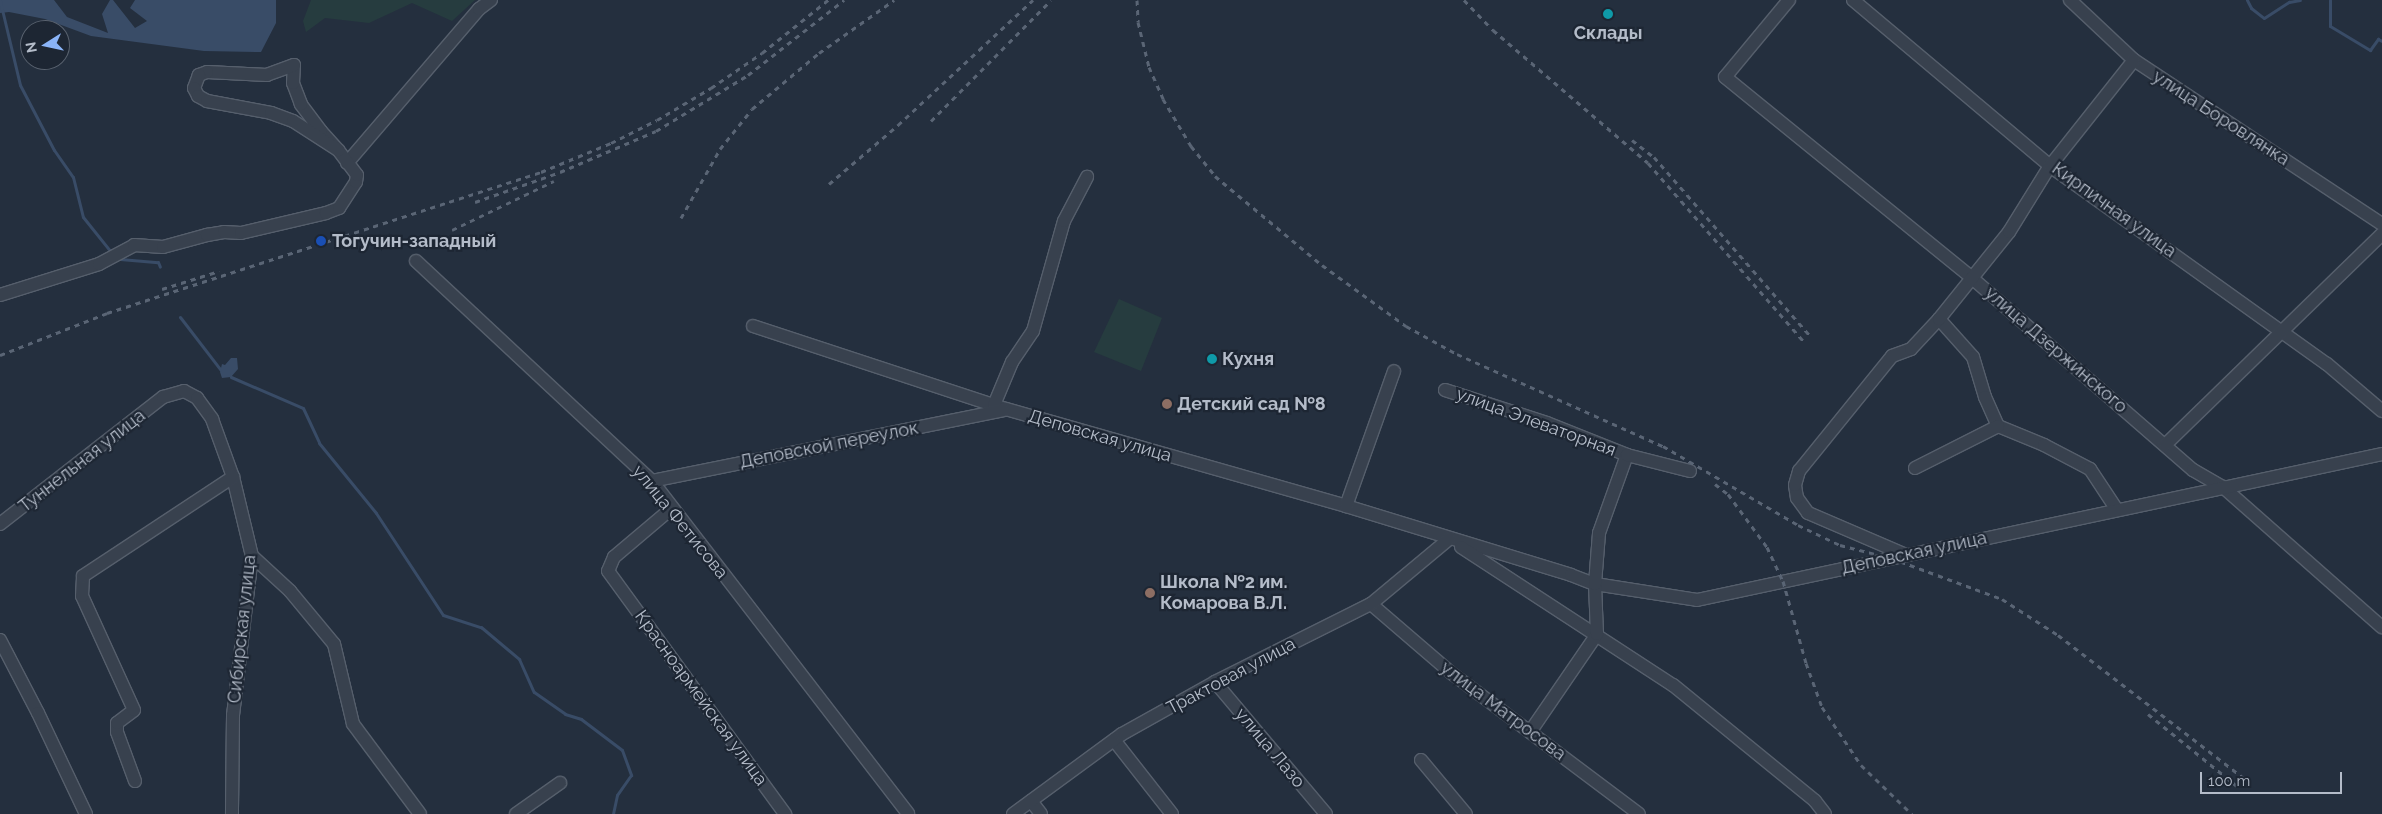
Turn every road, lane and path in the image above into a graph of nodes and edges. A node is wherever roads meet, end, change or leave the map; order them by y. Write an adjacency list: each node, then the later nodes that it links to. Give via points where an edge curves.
1 (491, 0): 7 (street)
2 (1789, 0): 13 (street, улица Дзержинского, via 1725,77)
3 (1853, 0): 8 (street, Кирпичная улица)
4 (2070, 0): 5 (street, улица Боровлянка)
5 (2134, 60): 8 (street); 10 (street, улица Боровлянка)
6 (338, 150): 6 (street, via 301,104 293,84 294,64 267,75 207,72 195,80 198,96 207,101 271,113 293,121); 7 (street)
7 (347, 163): 14 (street, via 357,175 356,182 339,208 326,213 163,247 134,245 99,264)
8 (2050, 166): 13 (street, via 2009,232); 17 (street, Кирпичная улица)
9 (1087, 177): 21 (street, via 1064,221 1033,331 1012,362)
10 (2382, 224)
11 (2382, 234): 17 (street)
12 (416, 261): 30 (street, улица Фетисова)
13 (1972, 278): 15 (street); 24 (street, улица Дзержинского)
14 (0, 295)
15 (1939, 319): 23 (street, via 1973,357); 37 (street, via 1911,349 1892,356 1799,471 1794,485 1797,498 1808,514)
16 (753, 326): 21 (street, Деповская улица)
17 (2282, 332): 22 (street, Кирпичная улица, via 2327,364); 24 (street)
18 (1394, 371): 32 (street)
19 (1445, 390): 26 (street, улица Элеваторная, via 1547,423)
20 (163, 397): 29 (street, Сибирская улица, via 184,391 198,398 212,419); 35 (street, Туннельная улица)
21 (1000, 407): 30 (street, Деповской переулок); 32 (street, Деповская улица)
22 (2382, 411)
23 (1998, 426): 27 (street); 34 (street, via 2090,469)
24 (2165, 445): 31 (street, улица Дзержинского, via 2193,470)
25 (2382, 454): 31 (street, Деповская улица)
26 (1627, 455): 28 (street, улица Элеваторная); 39 (street, via 1599,533)
27 (1915, 468)
28 (1690, 471)
29 (233, 477): 38 (street, Сибирская улица); 48 (street, via 83,576 82,596 134,710 117,723 117,732)
30 (652, 481): 33 (street, улица Фетисова)
31 (2223, 488): 34 (street, Деповская улица); 41 (street, улица Дзержинского)
32 (1346, 506): 36 (street, Деповская улица)
33 (672, 508): 55 (street, Красноармейская улица, via 614,557 608,571); 56 (street, улица Фетисова)
34 (2117, 510): 37 (street, Деповская улица)
35 (0, 524)
36 (1449, 539): 39 (street, Деповская улица); 40 (street, Трактовая улица); 42 (street, Деповская улица)
37 (1906, 555): 39 (street, Деповская улица, via 1697,600)
38 (252, 556): 52 (street, Сибирская улица, via 233,715); 53 (street, via 290,591 334,644 353,724)
39 (1595, 584): 42 (street)
40 (1371, 604): 44 (street, Трактовая улица); 45 (street, улица Матросова, via 1450,672)
41 (2382, 627)
42 (1597, 634): 45 (street); 63 (street, Деповская улица, via 1673,685 1815,801)
43 (0, 640): 51 (street)
44 (1215, 682): 46 (street, Трактовая улица); 60 (street, улица Лазо)
45 (1530, 732): 62 (street, улица Матросова)
46 (1114, 740): 50 (street, Трактовая улица); 59 (street)
47 (1421, 760): 61 (street)
48 (135, 782)
49 (560, 783): 54 (street)
50 (1031, 801): 57 (street, Трактовая улица); 58 (street)
51 (86, 814)
52 (232, 814)
53 (420, 814)
54 (516, 814)
55 (785, 814)
56 (908, 814)
57 (1013, 814)
58 (1041, 814)
59 (1172, 814)
60 (1326, 814)
61 (1466, 814)
62 (1639, 814)
63 (1824, 814)

